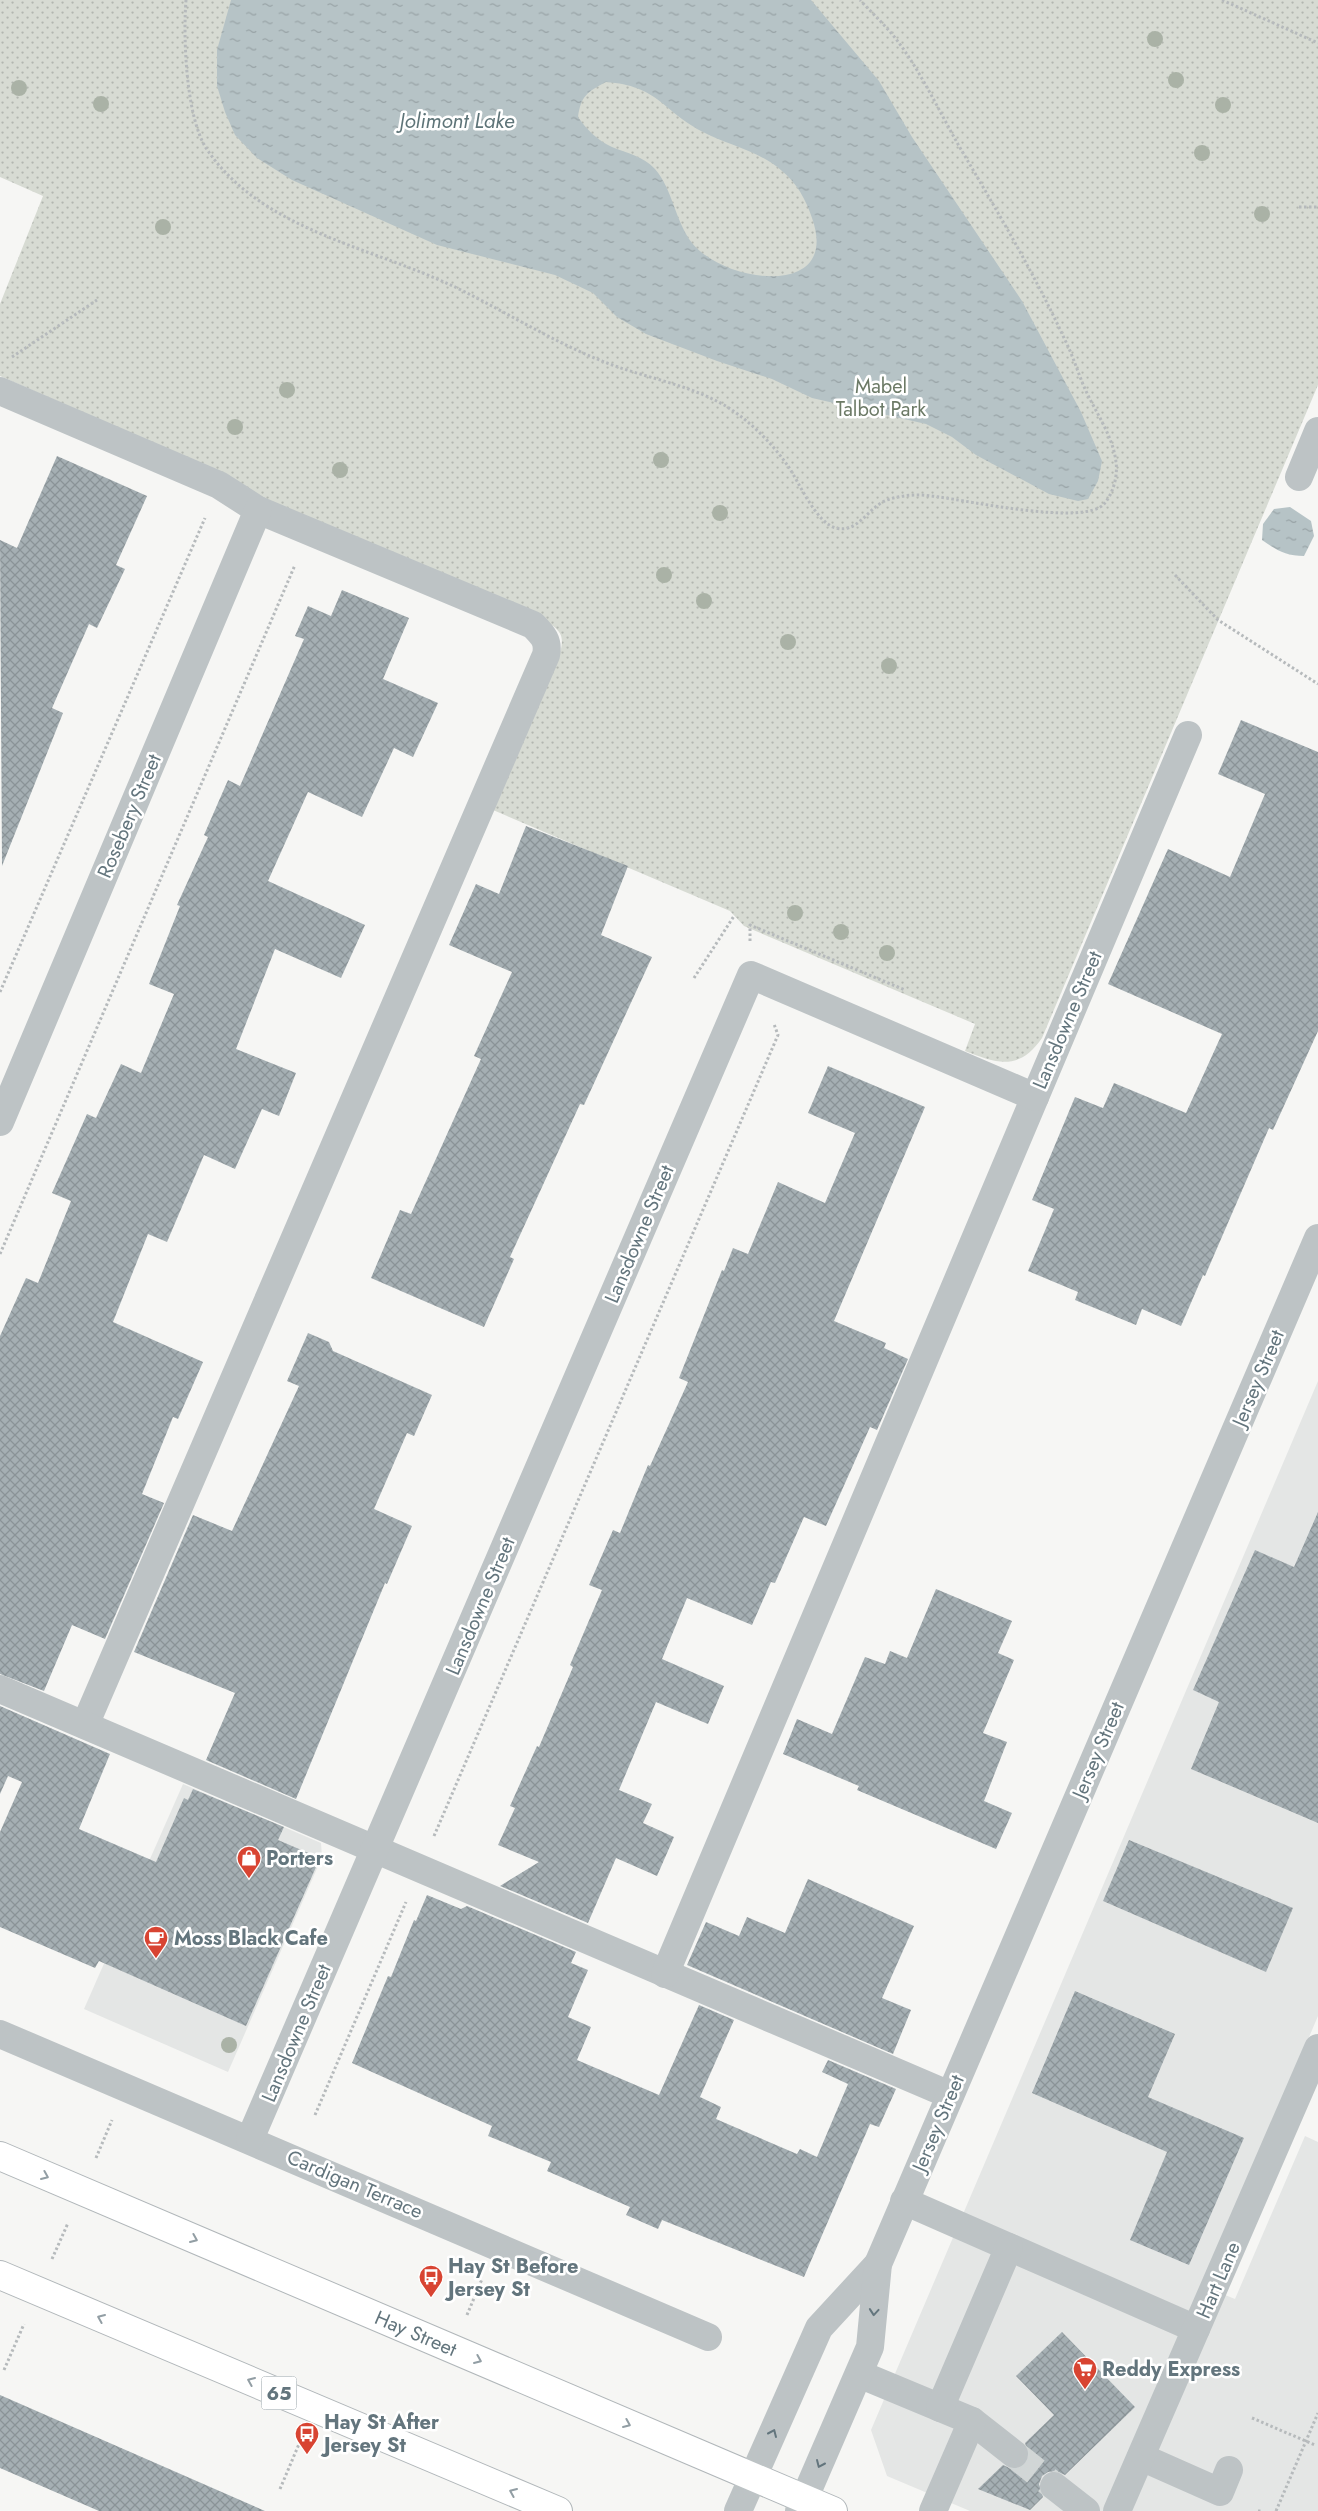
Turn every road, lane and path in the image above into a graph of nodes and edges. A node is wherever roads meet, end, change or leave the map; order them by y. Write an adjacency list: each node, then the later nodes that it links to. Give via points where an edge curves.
1 (186, 0): 2 (path, via 190,98 203,143 228,176 264,205 350,246 454,287 548,338 611,365 698,392 728,408 760,434 786,463 826,523 838,529 850,528 883,501 909,494 939,496 990,507 1074,514 1095,510 1105,503 1114,487 1117,468 1113,446 1066,340 1000,216 898,41)
2 (860, 0)
3 (1222, 0): 4 (path)
4 (1318, 43)
5 (1299, 207): 6 (path)
6 (1318, 207)
7 (97, 300): 8 (path)
8 (8, 360)
9 (0, 391): 12 (street)
10 (1318, 431): 11 (street)
11 (1299, 477)
12 (219, 485): 13 (street); 22 (path)
13 (258, 510): 14 (street); 24 (street, Rosebery Street)
14 (309, 532): 26 (path); 28 (street, via 533,625 543,634 548,646)
15 (1175, 575): 16 (path, via 1218,620)
16 (1318, 684)
17 (1188, 735): 23 (street, Lansdowne Street)
18 (734, 916): 20 (path)
19 (750, 974): 21 (path, via 750,925); 23 (street, Lansdowne Street); 29 (street, Lansdowne Street); 30 (path, via 778,1035)
20 (694, 978)
21 (905, 990)
22 (0, 992)
23 (1035, 1097): 31 (street)
24 (0, 1122)
25 (1318, 1238): 35 (street, Jersey Street)
26 (0, 1254)
27 (0, 1689): 28 (street)
28 (85, 1726): 29 (street)
29 (376, 1850): 30 (street); 37 (street, Lansdowne Street)
30 (420, 1869): 31 (street); 36 (path)
31 (665, 1974): 35 (street)
32 (0, 2034): 34 (street, Cardigan Terrace)
33 (1318, 2048): 47 (street, Hart Lane)
34 (127, 2088): 37 (street, Cardigan Terrace); 39 (path)
35 (950, 2095): 40 (street, Jersey Street)
36 (315, 2115)
37 (250, 2139): 41 (street, Cardigan Terrace)
38 (0, 2156): 39 (main road, Hay Street, one-way to 39)
39 (81, 2191): 45 (path); 60 (main road, Hay Street, one-way to 60)
40 (904, 2201): 42 (street); 43 (street, Jersey Street)
41 (497, 2245): 46 (path); 48 (street, Cardigan Terrace)
42 (1009, 2246): 47 (street); 51 (street)
43 (878, 2264): 50 (street, Jersey Street, one-way to 50, via 870,2347); 60 (street, Jersey Street, one-way to 43, via 820,2328)
44 (0, 2275): 45 (main road, 65)
45 (38, 2292): 49 (path); 65 (main road, 65, one-way to 45)
46 (464, 2322)
47 (1196, 2329): 59 (street, Hart Lane)
48 (708, 2337)
49 (4, 2370)
50 (859, 2374): 51 (street); 64 (street, Jersey Street, one-way to 64)
51 (940, 2408): 54 (street)
52 (1318, 2413): 55 (path)
53 (1252, 2418): 55 (path)
54 (972, 2422): 58 (street); 68 (street)
55 (1306, 2442): 57 (path); 73 (path)
56 (299, 2444): 62 (path)
57 (1314, 2445)
58 (1014, 2454)
59 (1141, 2457): 63 (street); 70 (street, Hart Lane)
60 (753, 2477): 64 (main road, Hay Street); 66 (street, Jersey Street)
61 (1054, 2486): 69 (street)
62 (280, 2489)
63 (1224, 2491)
64 (802, 2505): 67 (main road, Hay Street)
65 (558, 2511)
66 (738, 2511)
67 (833, 2511)
68 (933, 2511)
69 (1086, 2511)
70 (1117, 2511)
71 (1258, 2511): 72 (path)
72 (1262, 2511)
73 (1276, 2511)

